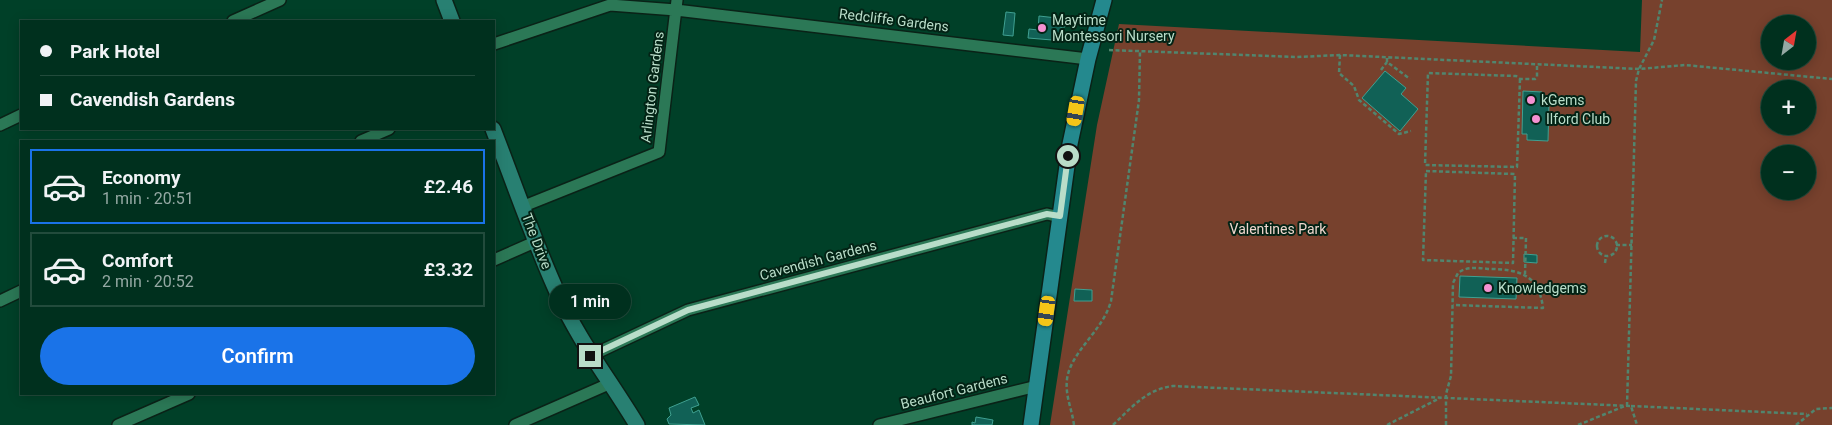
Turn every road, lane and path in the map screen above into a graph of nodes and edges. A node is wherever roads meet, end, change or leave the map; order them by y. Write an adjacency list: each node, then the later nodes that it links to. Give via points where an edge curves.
1 (280, 0): 6 (street)
2 (444, 0): 7 (street)
3 (1104, 0): 12 (main road)
4 (1662, 0): 16 (path, via 1654,40)
5 (677, 5): 8 (street, Redcliffe Gardens, via 610,5); 12 (street, Redcliffe Gardens); 27 (street, Arlington Gardens, via 659,152)
6 (235, 20)
7 (452, 20)
8 (495, 44)
9 (1109, 50): 10 (path)
10 (1140, 51): 11 (path, via 1297,57); 57 (path, via 1139,100 1111,301 1103,322 1075,360 1067,378 1068,403)
11 (1340, 55): 13 (path); 25 (path, via 1338,73 1354,86 1359,100 1399,134)
12 (1088, 58): 28 (main road, via 1070,144)
13 (1387, 58): 14 (path); 15 (path)
14 (1387, 62): 17 (path); 18 (path)
15 (1537, 65): 16 (path); 19 (path, via 1536,79)
16 (1639, 69): 20 (path, via 1685,65); 32 (path, via 1636,81)
17 (1381, 70)
18 (1410, 79)
19 (1520, 79): 19 (path, via 1517,167 1425,164 1428,74 1516,76)
20 (1832, 79)
21 (20, 116): 22 (street)
22 (0, 125)
23 (387, 130): 26 (street)
24 (493, 130): 27 (street, The Drive)
25 (1411, 131)
26 (363, 140)
27 (524, 206): 30 (street, The Drive)
28 (1060, 216): 42 (street, Cavendish Gardens, via 1047,214 688,310); 44 (main road)
29 (1514, 238): 35 (path, via 1513,263); 35 (path, via 1515,174 1426,171 1423,260); 38 (path, via 1526,238)
30 (537, 241): 34 (street); 42 (street, The Drive, via 557,292)
31 (1616, 245): 32 (path); 33 (path, via 1612,254); 33 (path, via 1612,238 1600,238 1598,250)
32 (1632, 245): 48 (path)
33 (1606, 256): 36 (path)
34 (495, 260)
35 (1502, 263): 37 (path)
36 (1605, 264)
37 (1502, 269): 38 (path, via 1512,269); 41 (path, via 1468,268 1458,273 1453,283)
38 (1524, 275): 41 (path, via 1539,291 1543,308)
39 (20, 291): 40 (street)
40 (0, 301)
41 (1453, 305): 47 (path, via 1451,376)
42 (590, 356): 43 (street, The Drive)
43 (611, 382): 53 (street); 54 (street, The Drive)
44 (1037, 386): 55 (street, Beaufort Gardens); 56 (main road)
45 (187, 395): 52 (street)
46 (1441, 398): 47 (path); 58 (path, via 1173,386 1146,394); 59 (path)
47 (1446, 398): 48 (path); 60 (path)
48 (1627, 406): 49 (path); 61 (path)
49 (1631, 406): 51 (path); 62 (path)
50 (1832, 408): 51 (path, via 1816,409)
51 (1807, 414): 63 (path)
52 (118, 425)
53 (515, 425)
54 (637, 425)
55 (879, 425)
56 (1031, 425)
57 (1074, 425)
58 (1113, 425)
59 (1388, 425)
60 (1446, 425)
61 (1578, 425)
62 (1637, 425)
63 (1796, 425)

